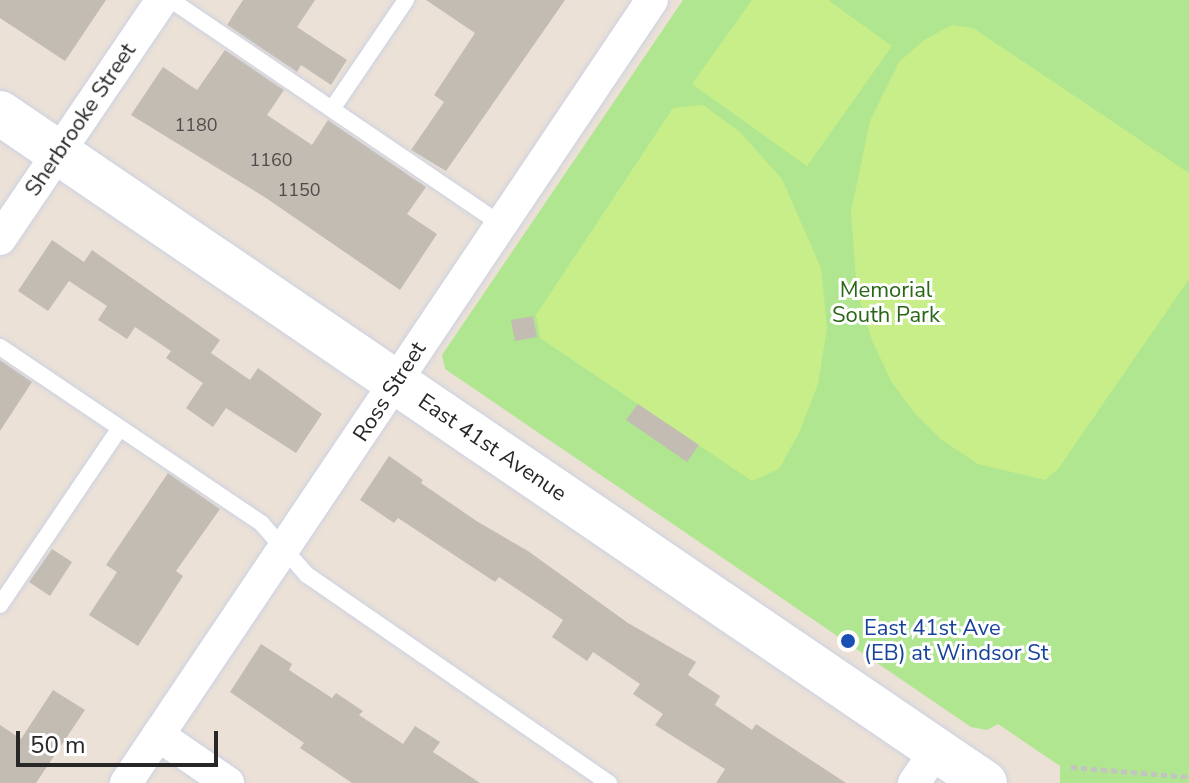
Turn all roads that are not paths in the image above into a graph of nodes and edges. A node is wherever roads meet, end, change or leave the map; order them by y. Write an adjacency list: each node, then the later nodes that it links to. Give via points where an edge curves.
1 (162, 0): 7 (street, Sherbrooke Street)
2 (171, 0): 5 (lane)
3 (406, 0): 5 (lane)
4 (652, 0): 8 (street, Ross Street)
5 (332, 109): 8 (lane)
6 (0, 113): 7 (main road, East 41st Avenue)
7 (58, 153): 9 (street, Sherbrooke Street); 11 (main road, East 41st Avenue)
8 (500, 224): 11 (street, Ross Street)
9 (0, 239)
10 (0, 347): 12 (lane)
11 (396, 382): 13 (street, Ross Street); 16 (main road, East 41st Avenue)
12 (120, 428): 13 (lane, via 262,524); 14 (lane)
13 (285, 550): 15 (street, Ross Street); 19 (lane, via 307,575)
14 (0, 605)
15 (158, 735): 17 (street, Ross Street); 18 (street)
16 (925, 766): 20 (main road, East 41st Avenue)
17 (126, 783)
18 (228, 783)
19 (609, 783)
20 (985, 783)

